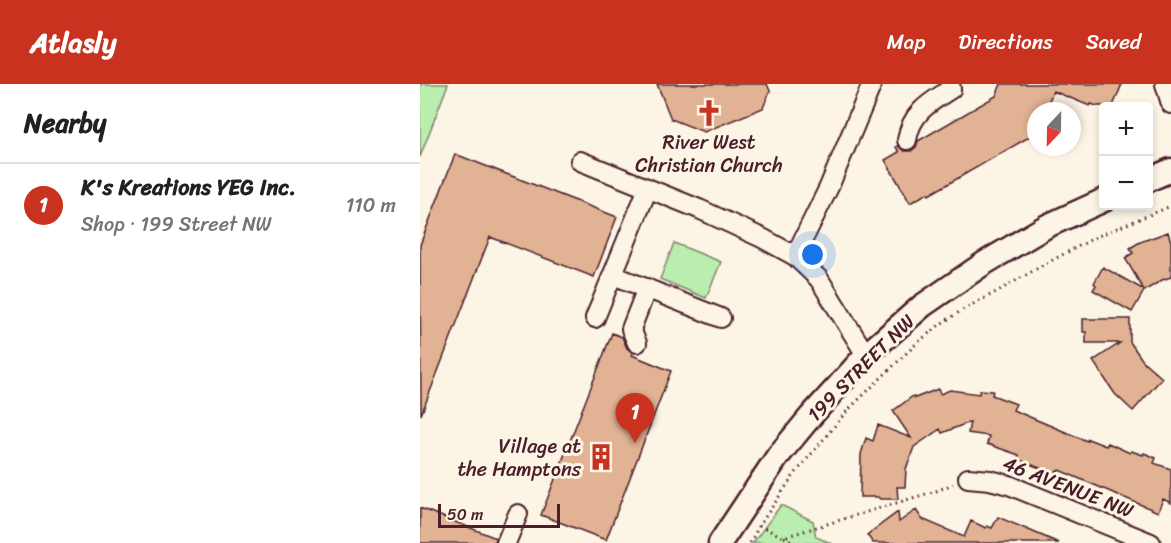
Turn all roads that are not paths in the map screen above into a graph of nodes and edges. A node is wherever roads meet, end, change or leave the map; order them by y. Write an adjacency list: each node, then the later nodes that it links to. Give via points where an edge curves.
1 (872, 84): 11 (street)
2 (1165, 84): 4 (street)
3 (952, 86): 5 (street, via 916,114)
4 (1171, 104)
5 (907, 140)
6 (580, 161): 9 (street)
7 (1171, 170): 8 (main road)
8 (1153, 178)
9 (648, 188): 11 (street, via 733,224); 12 (street)
10 (1099, 202): 17 (main road, 199 STREET NW, via 1047,226 983,264 922,306)
11 (795, 256): 17 (street, via 819,279)
12 (613, 274): 13 (street); 14 (street)
13 (647, 288): 15 (street); 16 (street, via 631,329)
14 (596, 318)
15 (721, 318)
16 (637, 343)
17 (866, 356): 21 (main road, 199 STREET NW, via 778,456)
18 (968, 478): 22 (street, 46 AVENUE NW, via 1009,484)
19 (518, 514): 20 (street)
20 (506, 543)
21 (720, 543)
22 (1151, 543)

